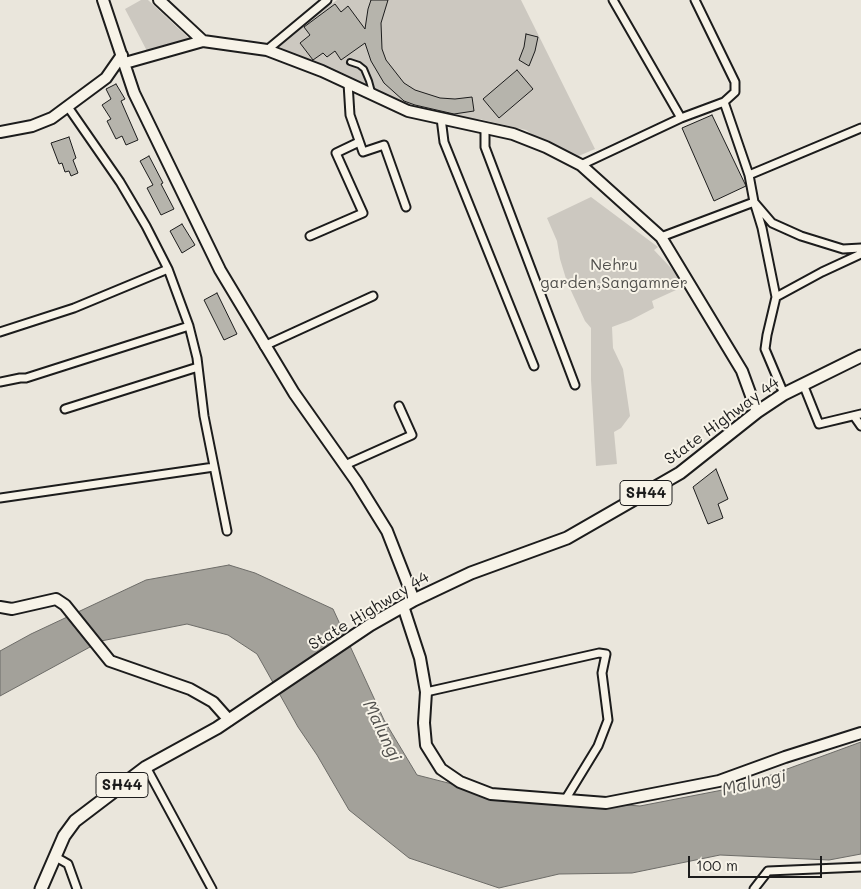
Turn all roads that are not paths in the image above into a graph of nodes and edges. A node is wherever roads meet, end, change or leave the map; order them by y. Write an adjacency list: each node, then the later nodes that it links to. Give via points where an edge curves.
1 (103, 0): 8 (street)
2 (159, 0): 6 (street)
3 (327, 0): 7 (street)
4 (614, 0): 15 (street)
5 (695, 0): 12 (street, via 735,82 735,92)
6 (203, 41): 7 (street); 8 (street)
7 (267, 50): 10 (street)
8 (123, 59): 13 (street, via 106,78); 33 (street, via 134,93 220,270)
9 (350, 62): 11 (lane, via 364,69)
10 (348, 83): 11 (street); 19 (street, via 350,115)
11 (372, 95): 14 (street, via 408,111)
12 (724, 102): 15 (street); 21 (street)
13 (68, 107): 18 (street, via 32,126); 28 (street, via 120,182)
14 (440, 118): 16 (street); 35 (street, via 444,142)
15 (681, 118): 20 (street)
16 (485, 128): 20 (street, via 521,137); 39 (street, via 485,147)
17 (861, 128): 21 (street)
18 (0, 132)
19 (359, 142): 23 (street, via 363,152 384,145); 24 (street, via 336,153 363,213)
20 (582, 165): 25 (street)
21 (749, 175): 22 (street)
22 (754, 202): 25 (street); 26 (street, via 772,223 800,236 843,249); 30 (street)
23 (406, 207)
24 (310, 236)
25 (661, 237): 43 (street, via 742,371)
26 (861, 248)
27 (861, 254): 30 (street)
28 (168, 269): 31 (street); 32 (street, via 74,308)
29 (373, 296): 33 (street)
30 (776, 297): 40 (street, via 765,349)
31 (188, 326): 36 (street); 37 (street, via 26,378)
32 (0, 332)
33 (264, 346): 46 (street)
34 (861, 356): 38 (main road, State Highway 44 / SH44)
35 (534, 366)
36 (198, 367): 42 (street); 47 (street)
37 (0, 382)
38 (803, 384): 40 (main road, State Highway 44 / SH44); 44 (street, via 818,424)
39 (575, 385)
40 (784, 394): 43 (main road, State Highway 44 / SH44)
41 (399, 406): 46 (street, via 412,435)
42 (66, 409)
43 (757, 412): 50 (main road, State Highway 44 / SH44, via 680,473 567,538 471,573)
44 (857, 415): 45 (street)
45 (861, 426)
46 (345, 465): 50 (street, via 387,531)
47 (214, 467): 48 (street); 49 (street)
48 (0, 498)
49 (227, 531)
50 (414, 600): 51 (main road, State Highway 44 / SH44)
51 (403, 606): 53 (street, via 420,658); 54 (main road, State Highway 44 / SH44)
52 (0, 607): 54 (street, via 12,609 56,599 65,605 110,661 190,690)
53 (426, 692): 57 (street, via 426,745 441,770 460,782 491,794); 57 (street, via 606,654 602,673 608,720 598,746)
54 (233, 717): 56 (main road, State Highway 44 / SH44)
55 (861, 733): 57 (street, via 718,781 606,803)
56 (146, 767): 58 (main road, State Highway 44 / SH44, via 75,821); 62 (street)
57 (565, 800)
58 (54, 856): 60 (main road, State Highway 44 / SH44); 61 (street, via 68,864)
59 (861, 867): 63 (street, via 768,871)
60 (41, 889)
61 (77, 889)
62 (212, 889)
63 (754, 889)

